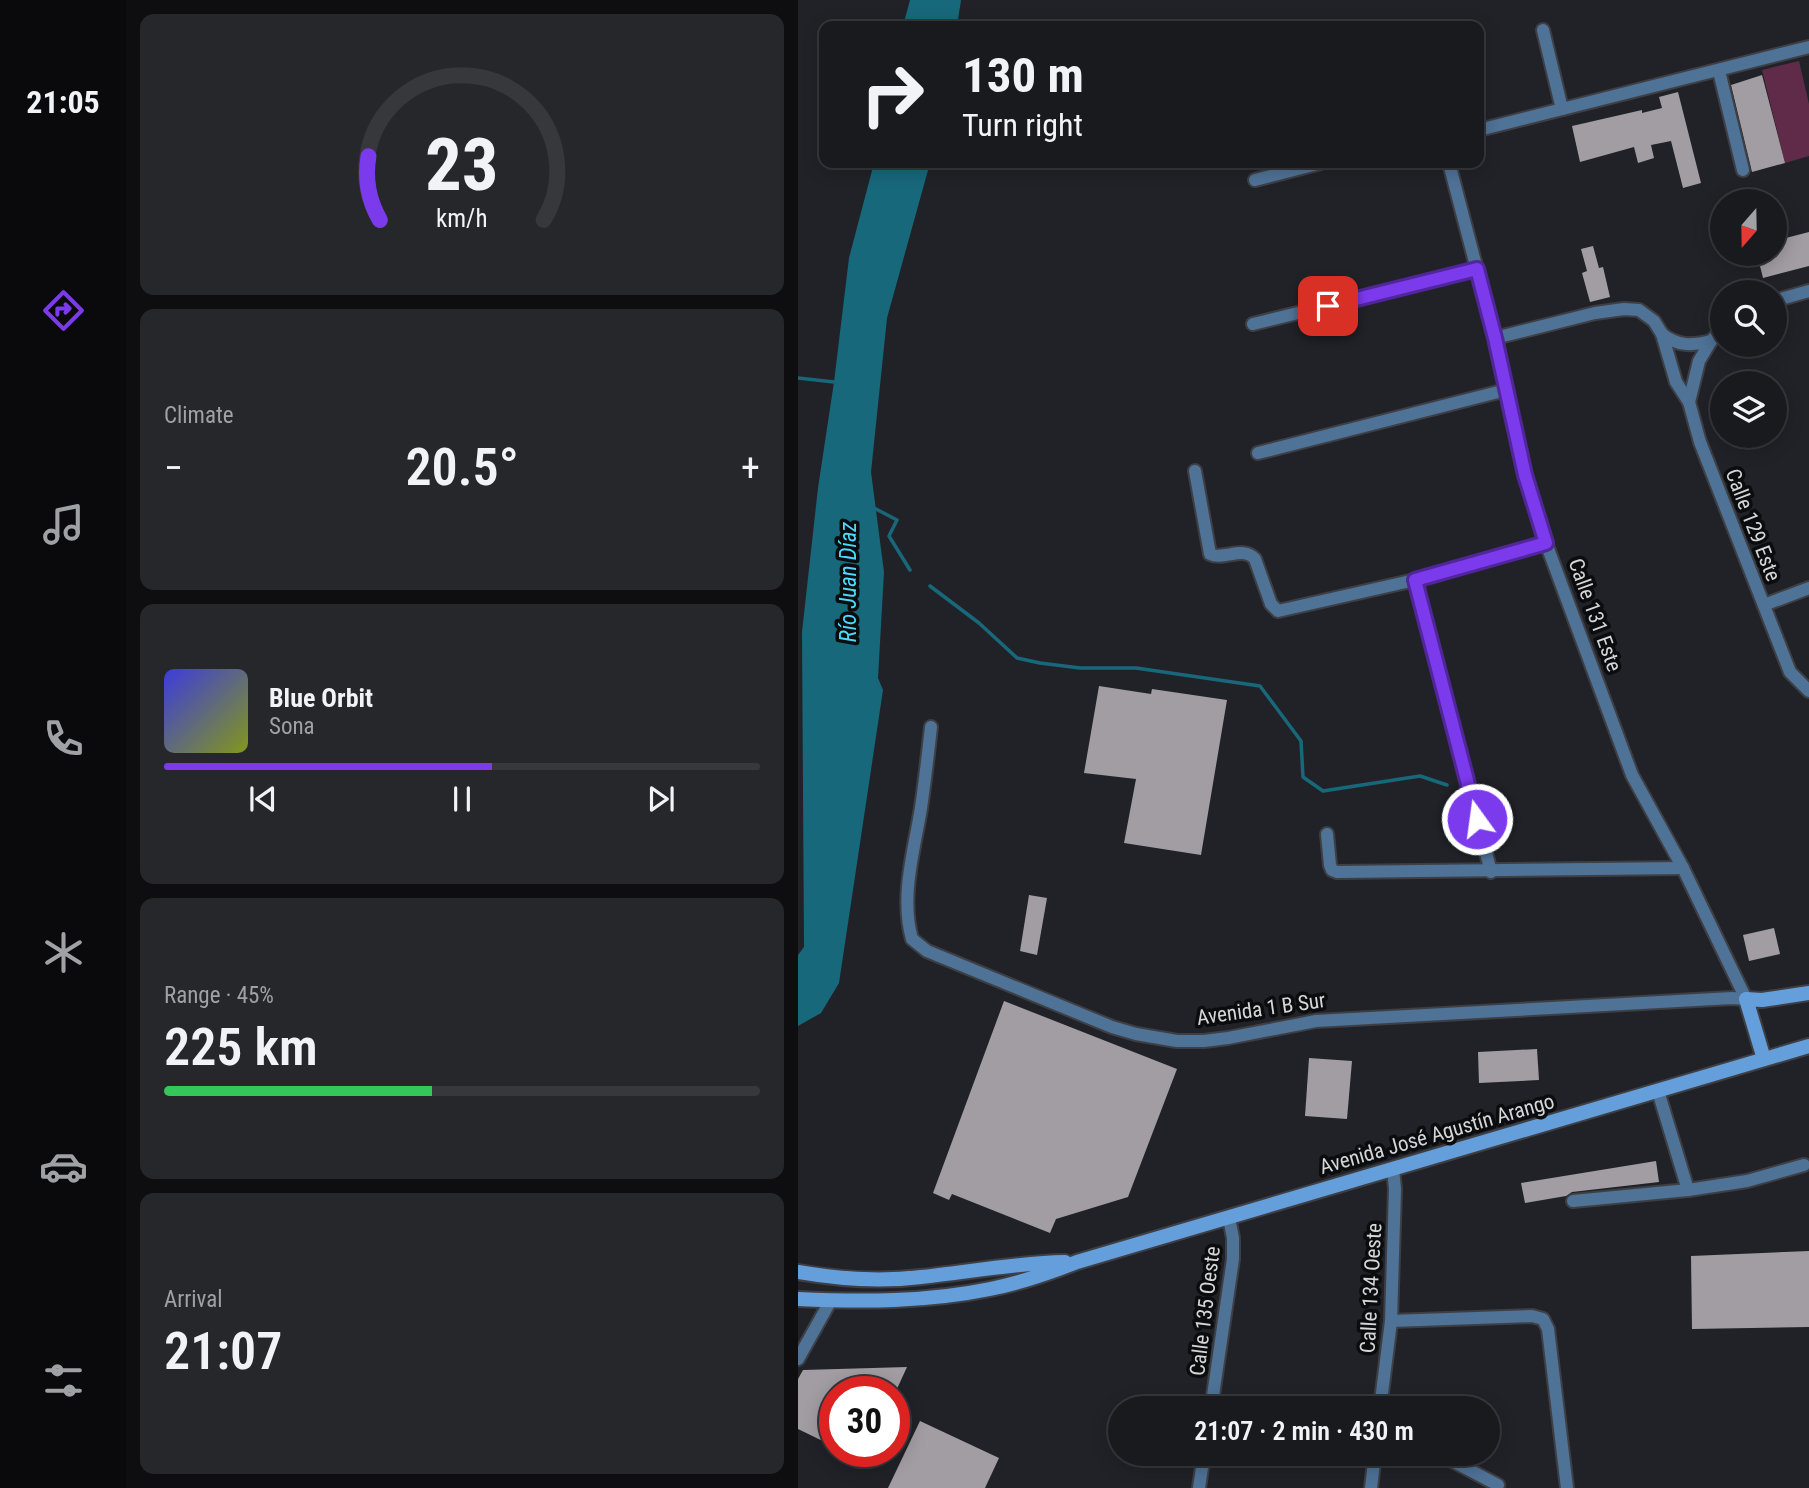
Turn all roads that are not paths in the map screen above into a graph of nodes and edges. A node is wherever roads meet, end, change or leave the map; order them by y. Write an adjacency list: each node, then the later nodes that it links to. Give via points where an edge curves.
1 (1543, 30): 4 (street)
2 (1809, 47): 3 (street)
3 (1718, 71): 4 (street); 8 (street)
4 (1562, 109): 5 (street)
5 (1484, 129)
6 (1302, 168): 9 (street)
7 (1450, 168): 10 (street, Calle 131 Este)
8 (1743, 170)
9 (1255, 180)
10 (1477, 269): 13 (street); 15 (street, Calle 131 Este)
11 (1809, 291): 12 (street)
12 (1787, 297)
13 (1253, 324)
14 (1662, 334): 15 (street, via 1639,310 1624,309); 16 (street, via 1681,344); 19 (street, via 1676,382)
15 (1495, 338): 18 (street, Calle 131 Este)
16 (1710, 341)
17 (1710, 343): 19 (street, Calle 129 Este, via 1699,361)
18 (1506, 390): 20 (street); 22 (street, Calle 131 Este)
19 (1689, 402): 25 (street, Calle 129 Este, via 1700,442)
20 (1258, 453)
21 (1195, 471): 23 (street, via 1210,554 1251,554 1275,609)
22 (1546, 543): 23 (street); 29 (street, Calle 131 Este, via 1632,775)
23 (1415, 580): 30 (street)
24 (1809, 588): 25 (street)
25 (1764, 605): 26 (street, Calle 129 Este, via 1790,672)
26 (1809, 691)
27 (931, 727): 32 (street, Avenida 1 B Sur, via 908,893 912,939 927,951 1112,1027 1160,1038 1203,1041 1316,1021)
28 (1327, 834): 30 (street, via 1330,865 1335,871)
29 (1683, 868): 30 (street); 32 (street, Calle 131 Este)
30 (1491, 872)
31 (1809, 993): 32 (main road, Avenida 1 B Sur)
32 (1746, 999): 34 (main road, Calle 131 Este)
33 (1809, 1046): 34 (main road, Avenida José Agustín Arango)
34 (1764, 1059): 35 (main road, Avenida José Agustín Arango)
35 (1658, 1091): 37 (main road, Avenida José Agustín Arango); 38 (street)
36 (1804, 1165): 38 (street, via 1747,1181)
37 (1393, 1168): 40 (main road, Avenida José Agustín Arango); 46 (street, Calle 134 Oeste)
38 (1688, 1190): 39 (street)
39 (1573, 1201)
40 (1229, 1218): 41 (main road, Avenida José Agustín Arango); 48 (street, Calle 135 Oeste, via 1233,1259)
41 (1077, 1262): 43 (main road, Avenida José Agustín Arango); 45 (main road, Avenida José Agustín Arango, via 989,1290 915,1300)
42 (798, 1272): 43 (main road, Avenida José Agustín Arango); 45 (main road, via 818,1284)
43 (880, 1279): 45 (main road, via 852,1287)
44 (798, 1299): 45 (main road, Avenida José Agustín Arango)
45 (831, 1300): 47 (street)
46 (1391, 1321): 49 (street, Calle 134 Oeste); 56 (street, via 1543,1319 1548,1329)
47 (798, 1359)
48 (1213, 1396)
49 (1382, 1396)
50 (1202, 1466): 54 (street)
51 (1374, 1466): 55 (street)
52 (1461, 1466): 53 (street)
53 (1497, 1485)
54 (1199, 1488)
55 (1371, 1488)
56 (1567, 1488)

